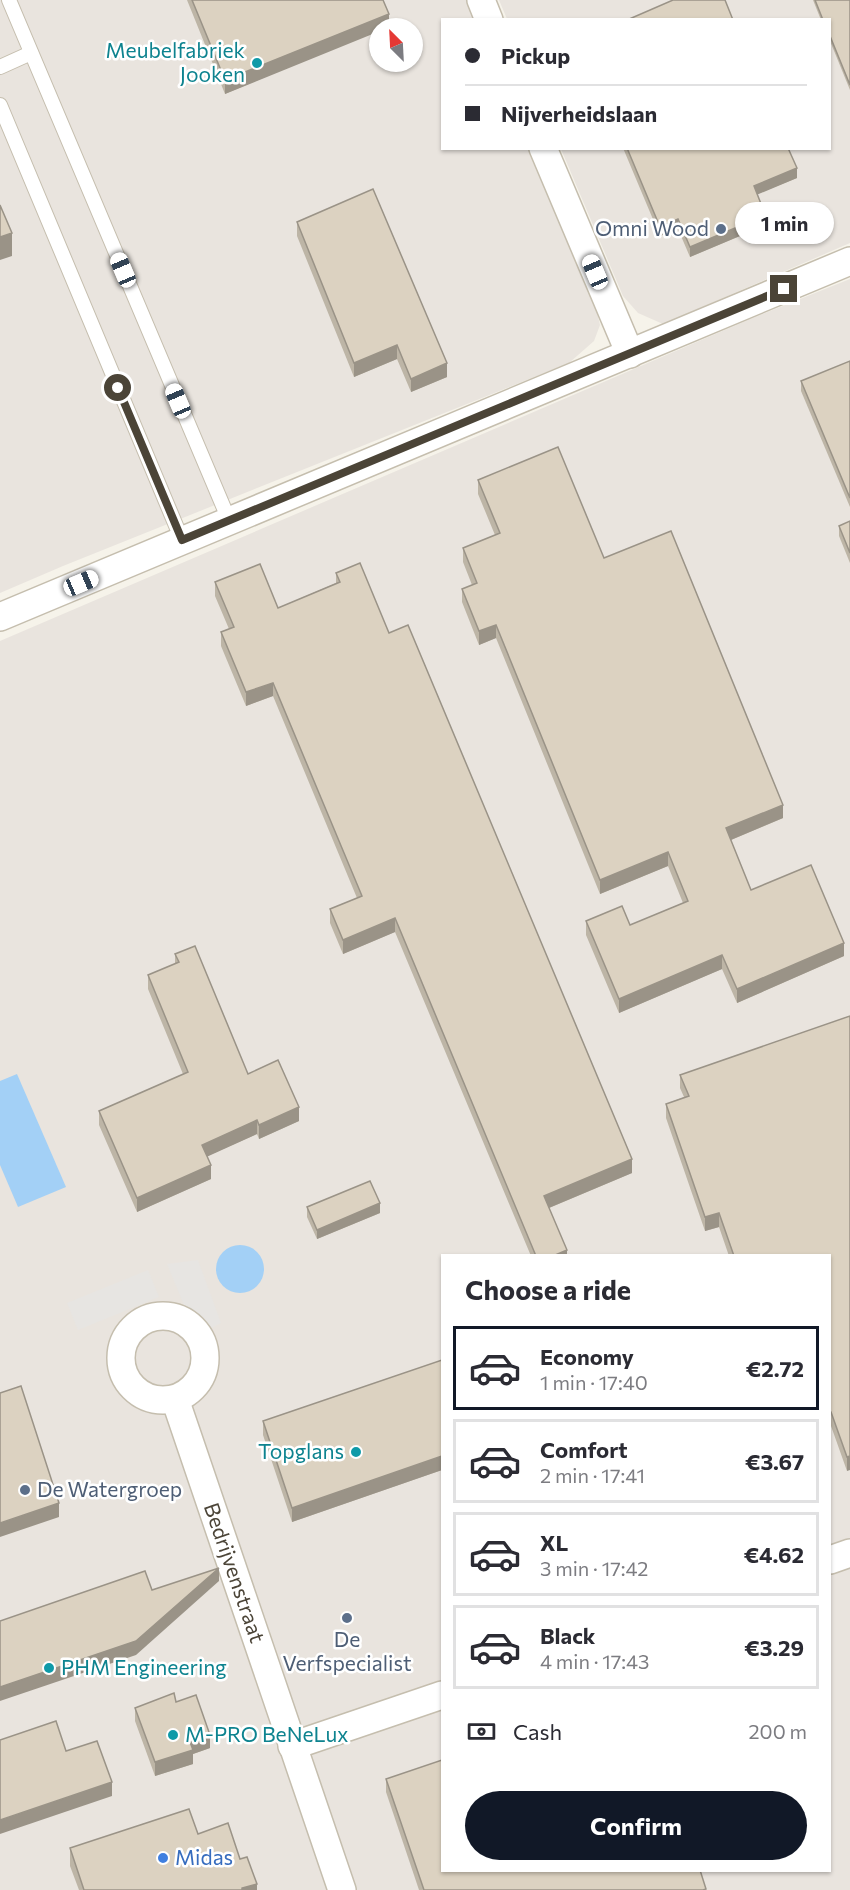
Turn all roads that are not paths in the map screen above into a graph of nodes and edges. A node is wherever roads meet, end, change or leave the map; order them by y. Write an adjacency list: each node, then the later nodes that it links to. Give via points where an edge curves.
1 (9, 0): 4 (lane)
2 (481, 0): 3 (street)
3 (488, 18)
4 (32, 53): 5 (lane); 10 (lane)
5 (0, 67)
6 (0, 105): 11 (lane)
7 (544, 150): 9 (street)
8 (850, 261): 9 (street)
9 (630, 354): 10 (street)
10 (229, 520): 11 (street)
11 (182, 540): 12 (street)
12 (0, 617)
13 (175, 1399): 17 (street, Bedrijvenstraat)
14 (850, 1553): 15 (street)
15 (831, 1560)
16 (441, 1695): 17 (street)
17 (292, 1746): 18 (street, Bedrijvenstraat)
18 (342, 1890)

